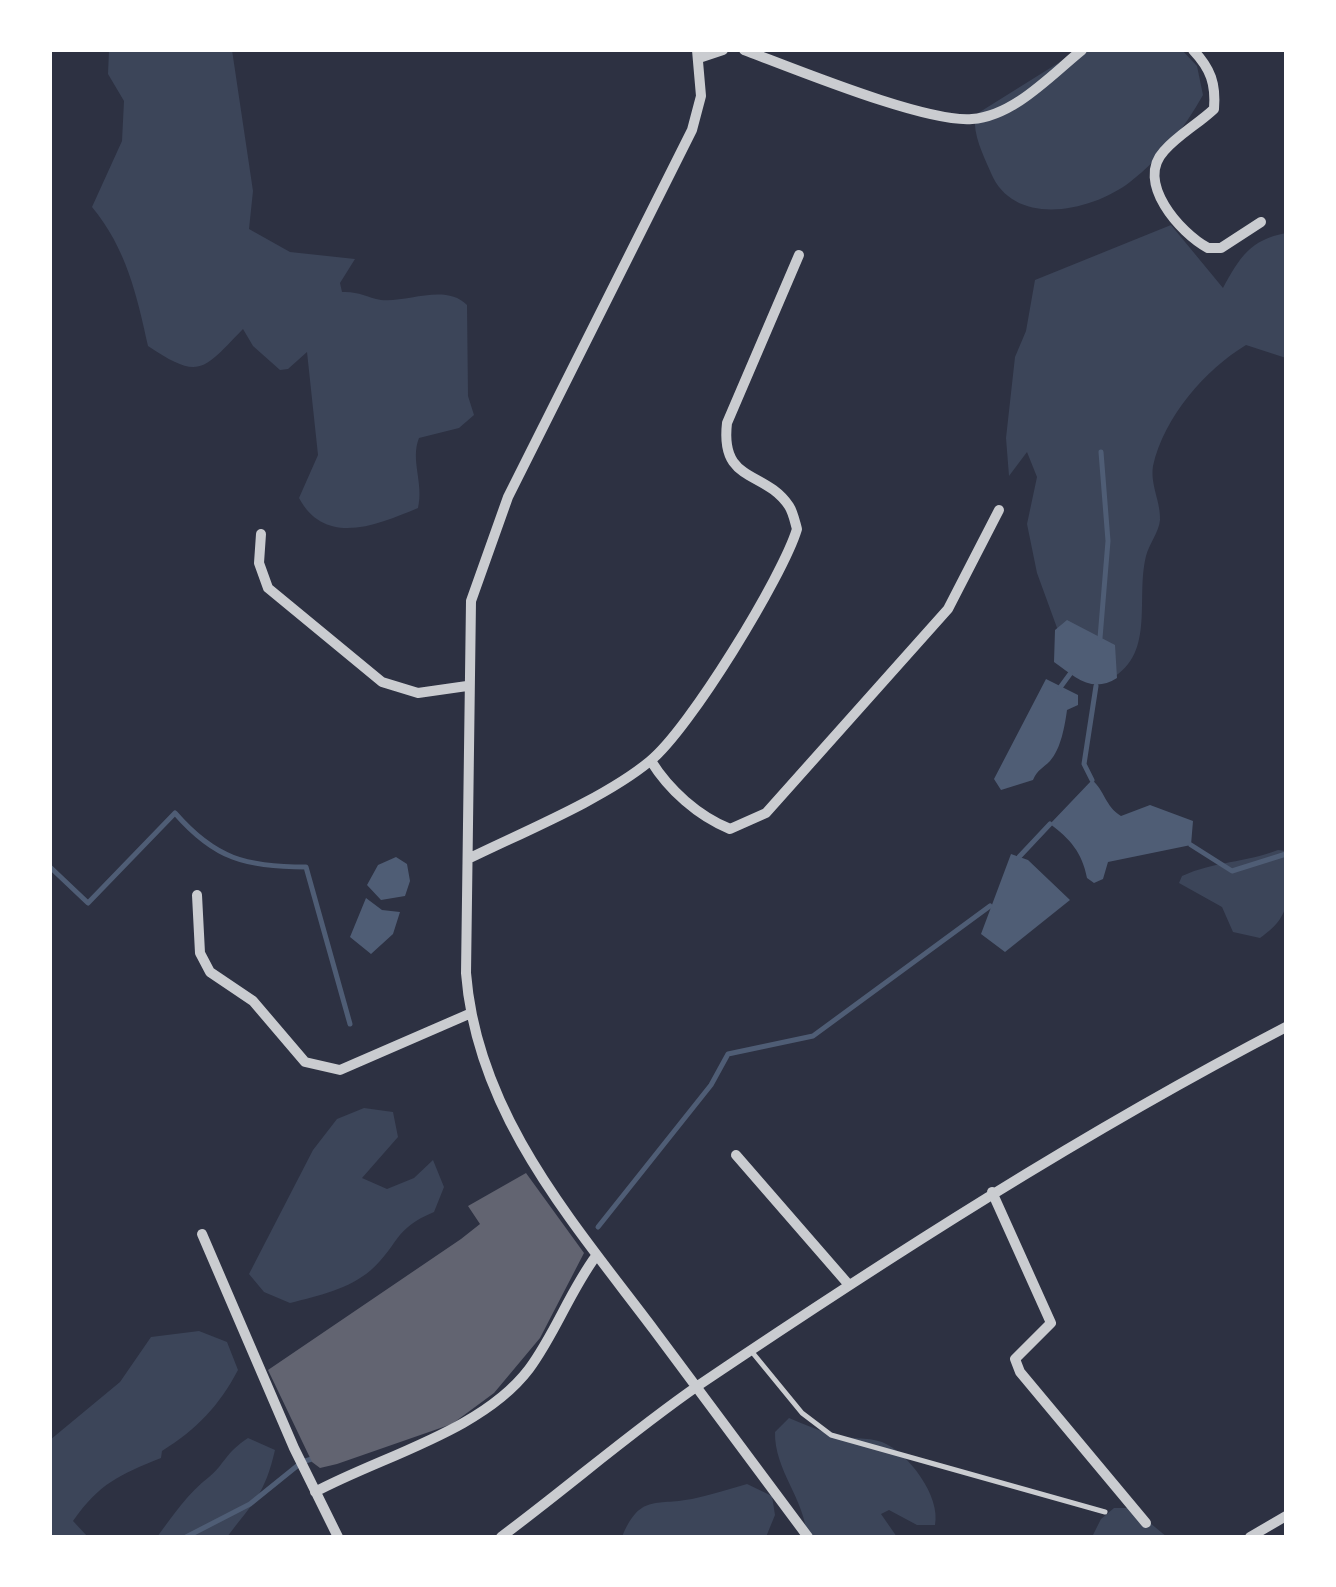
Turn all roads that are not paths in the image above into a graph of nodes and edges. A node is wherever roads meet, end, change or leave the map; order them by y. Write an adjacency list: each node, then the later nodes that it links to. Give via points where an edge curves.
1 (723, 50): 5 (street)
2 (744, 50): 3 (street, via 937,116 974,120 1026,96)
3 (1082, 50)
4 (1193, 50): 6 (street, via 1216,87 1214,109 1162,152 1156,189 1174,219 1208,248 1233,242)
5 (698, 54): 10 (street, via 701,96 692,130 492,535 471,601)
6 (1260, 222)
7 (799, 255): 11 (street, via 727,424 724,446 734,465 788,504 797,528 772,584 680,729)
8 (999, 510): 11 (street, via 948,609 766,813 730,829 714,822 664,782)
9 (262, 534): 10 (street, via 258,564 268,588 382,682 418,693)
10 (467, 686): 12 (street)
11 (650, 761): 12 (street)
12 (468, 859): 14 (street)
13 (196, 895): 14 (street, via 200,953 210,972 254,1001 304,1062 340,1070)
14 (469, 1014): 19 (street, via 505,1117)
15 (1286, 1027): 17 (street)
16 (736, 1155): 20 (street)
17 (992, 1192): 20 (street); 26 (street, via 1051,1323 1020,1349 1020,1372)
18 (202, 1234): 23 (street)
19 (596, 1256): 22 (street); 23 (street, via 529,1369 507,1393 446,1432)
20 (849, 1285): 21 (street)
21 (752, 1352): 22 (street); 24 (lane, via 802,1414 831,1434)
22 (697, 1387): 28 (street); 29 (street)
23 (315, 1492): 27 (street)
24 (1105, 1512)
25 (1286, 1516): 30 (street)
26 (1146, 1522)
27 (338, 1537)
28 (501, 1537)
29 (808, 1537)
30 (1250, 1537)

